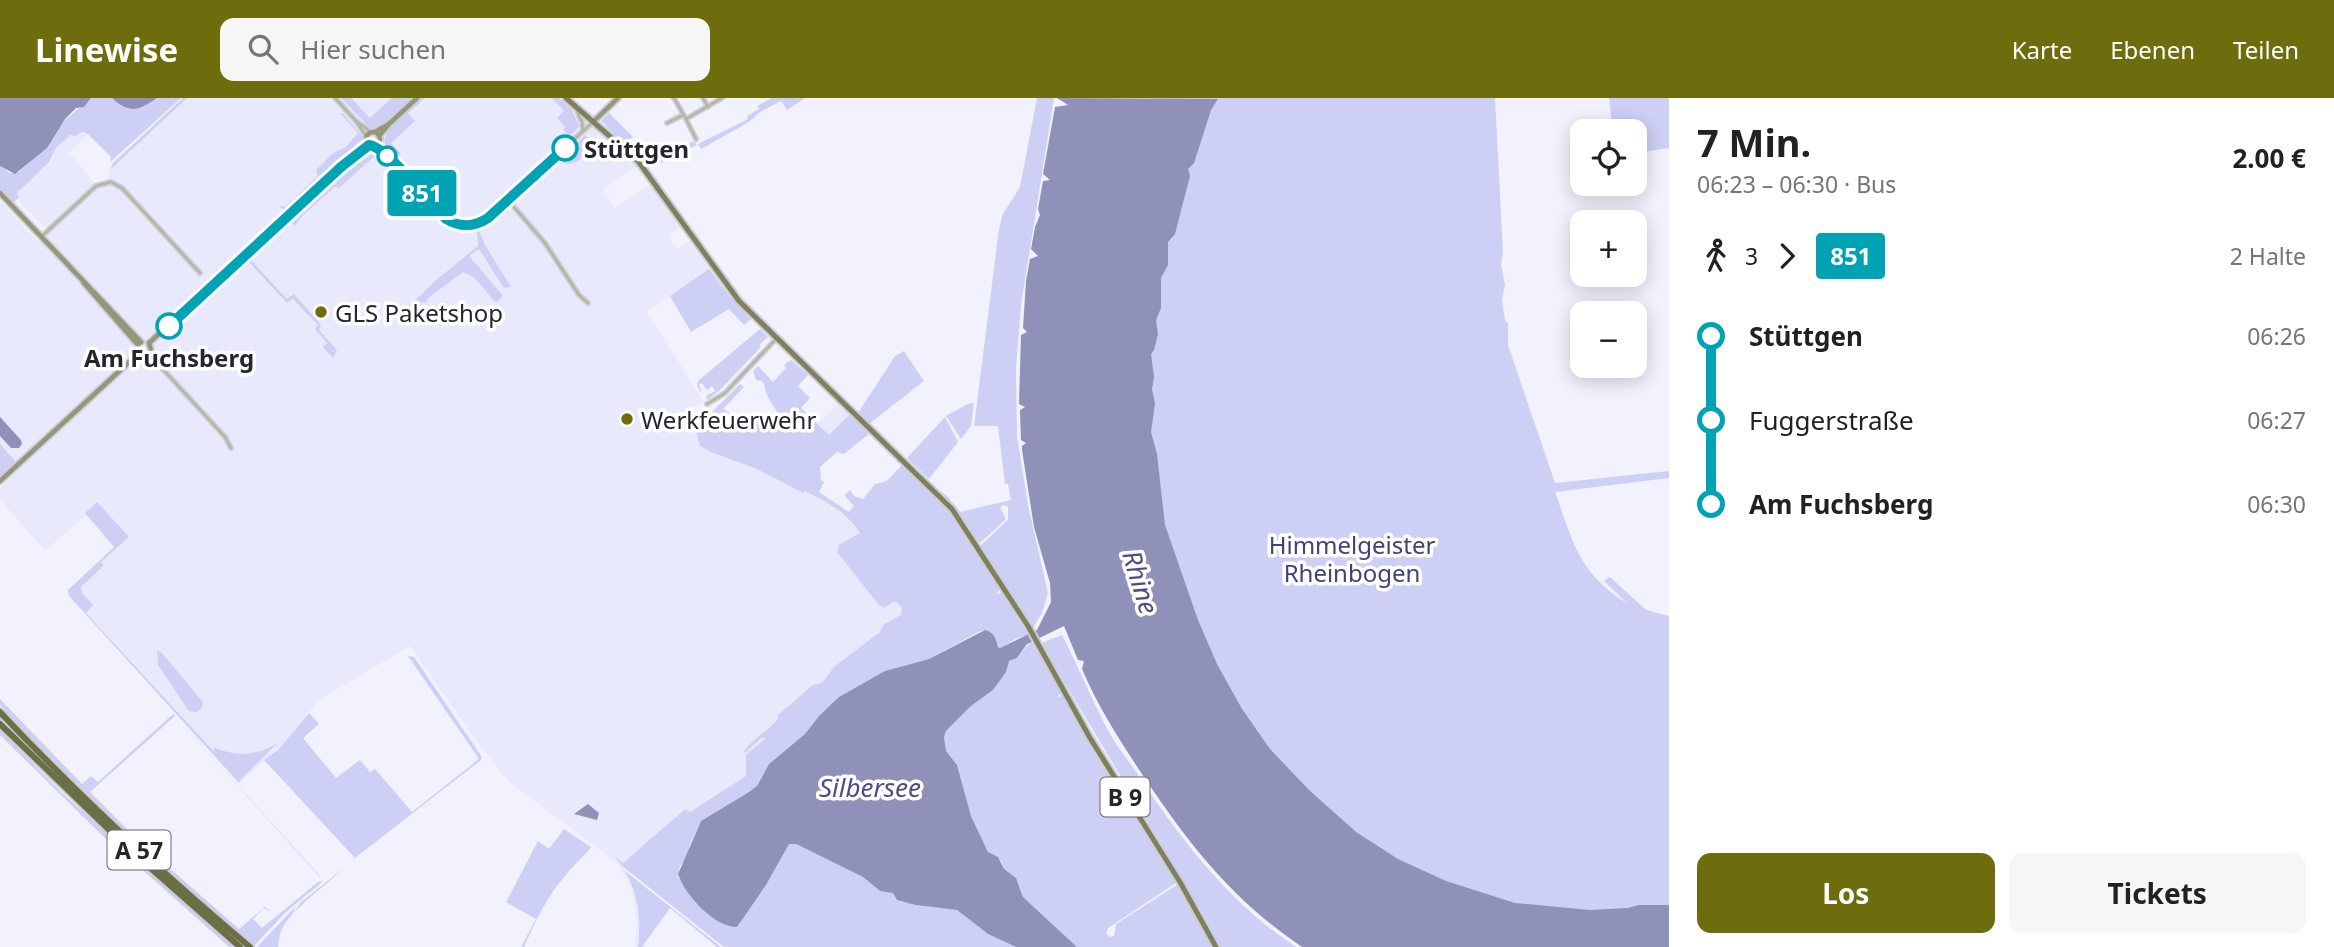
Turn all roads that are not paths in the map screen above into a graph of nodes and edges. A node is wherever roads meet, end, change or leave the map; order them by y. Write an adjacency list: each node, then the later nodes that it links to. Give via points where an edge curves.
1 (335, 98): 15 (street)
2 (417, 98): 15 (main road)
3 (566, 98): 8 (main road, B 9)
4 (618, 98): 12 (main road)
5 (674, 98): 10 (street)
6 (703, 98): 9 (street)
7 (722, 98): 9 (street)
8 (574, 105): 12 (main road, B 9); 14 (street)
9 (708, 107): 11 (street)
10 (683, 115): 11 (street); 13 (street)
11 (686, 119): 16 (street)
12 (593, 122): 14 (street); 22 (main road, B 9, via 638,161 734,296)
13 (667, 123)
14 (583, 131): 18 (street)
15 (372, 139): 18 (street, via 443,216 459,225 483,221); 24 (main road)
16 (696, 139)
17 (0, 193): 19 (main road)
18 (508, 200): 21 (street)
19 (41, 237): 20 (street, via 96,186 111,182 122,188); 23 (main road)
20 (200, 273)
21 (588, 303)
22 (776, 338): 27 (street, via 725,393); 34 (main road, B 9, via 956,513 1028,626 1094,746)
23 (140, 344): 24 (main road); 25 (main road)
24 (149, 344): 26 (main road)
25 (139, 354): 26 (main road); 29 (main road)
26 (149, 354): 28 (street)
27 (707, 404)
28 (230, 448)
29 (0, 481)
30 (0, 712): 33 (highway, A 57, via 128,840)
31 (0, 724): 32 (highway, A 57, via 130,850)
32 (240, 947)
33 (250, 947)
34 (1216, 947)

